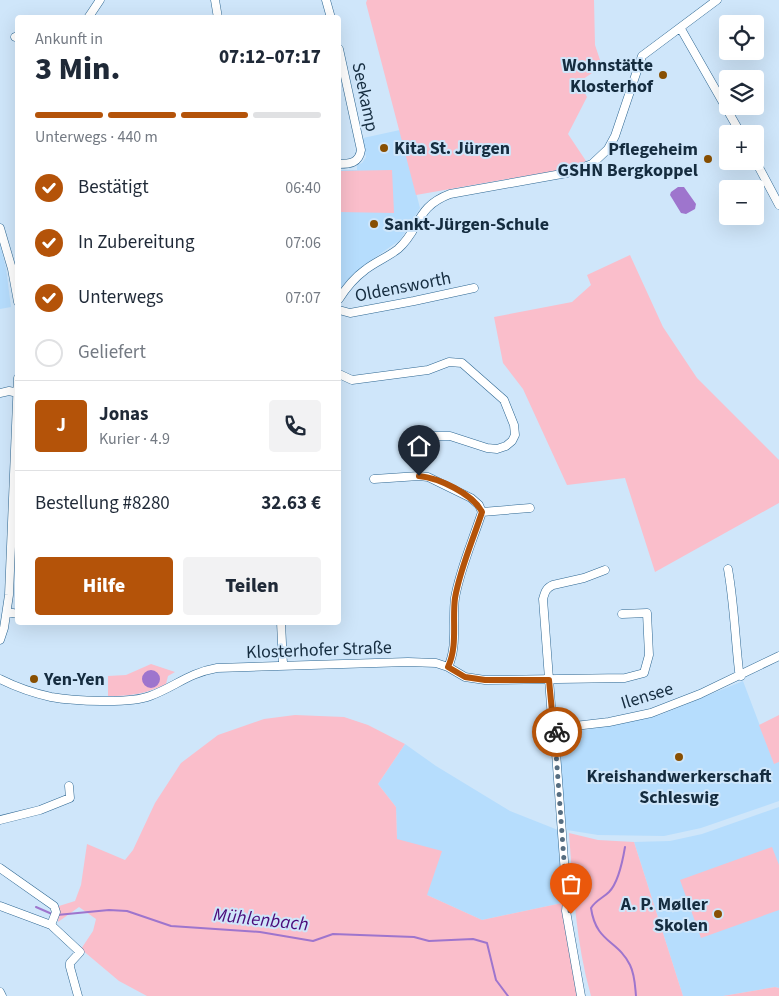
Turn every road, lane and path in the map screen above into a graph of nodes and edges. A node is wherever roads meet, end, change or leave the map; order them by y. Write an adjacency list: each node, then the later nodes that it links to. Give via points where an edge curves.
1 (100, 0): 5 (street)
2 (215, 0): 6 (street)
3 (326, 0): 7 (street)
4 (717, 0): 8 (street)
5 (90, 15)
6 (218, 15)
7 (330, 15)
8 (681, 29): 10 (street); 17 (street, via 642,56 615,136 592,164 567,173 450,194 438,199 428,206 399,248 355,278)
9 (341, 58): 11 (street, Seekamp, via 361,150 356,161)
10 (736, 125)
11 (341, 164)
12 (760, 170): 13 (street)
13 (779, 205)
14 (0, 228): 15 (street)
15 (15, 286)
16 (474, 288): 18 (street, Oldensworth, via 358,312)
17 (341, 296)
18 (341, 311)
19 (341, 375): 23 (street, via 352,380 428,370 449,362 462,363 504,400 514,425 512,441 497,450 450,436)
20 (15, 392): 21 (street)
21 (0, 393)
22 (15, 440): 30 (street)
23 (415, 441)
24 (374, 479): 26 (street, via 428,477 471,498)
25 (530, 508): 26 (street)
26 (482, 512): 38 (street, via 458,584 454,652)
27 (728, 569): 39 (street)
28 (605, 570): 41 (street, via 553,585 544,593)
29 (15, 584): 30 (street)
30 (9, 585): 31 (street)
31 (7, 612): 32 (street); 35 (street)
32 (15, 613)
33 (622, 614): 41 (street, Klosterhofer Straße, via 647,613 649,655 644,673 625,678)
34 (280, 625): 37 (street)
35 (0, 640)
36 (779, 656): 39 (street, Ilensee)
37 (283, 665): 38 (street, Klosterhofer Straße, via 408,662); 40 (street, Klosterhofer Straße, via 201,670 155,694 136,700 52,697)
38 (448, 667): 41 (street, Klosterhofer Straße, via 465,677 485,680)
39 (740, 676): 42 (street, Ilensee, via 645,715)
40 (0, 680)
41 (549, 680): 42 (street, via 553,722)
42 (558, 730): 46 (street, via 555,739)
43 (69, 786): 44 (street, via 70,798 56,805)
44 (0, 820)
45 (0, 868): 48 (street, via 54,906)
46 (567, 901): 52 (street, via 566,912); 53 (street)
47 (0, 906): 48 (street)
48 (54, 919): 51 (street, via 80,952 70,963)
49 (0, 992): 50 (street)
50 (2, 996)
51 (78, 996)
52 (581, 996)
53 (586, 996)

